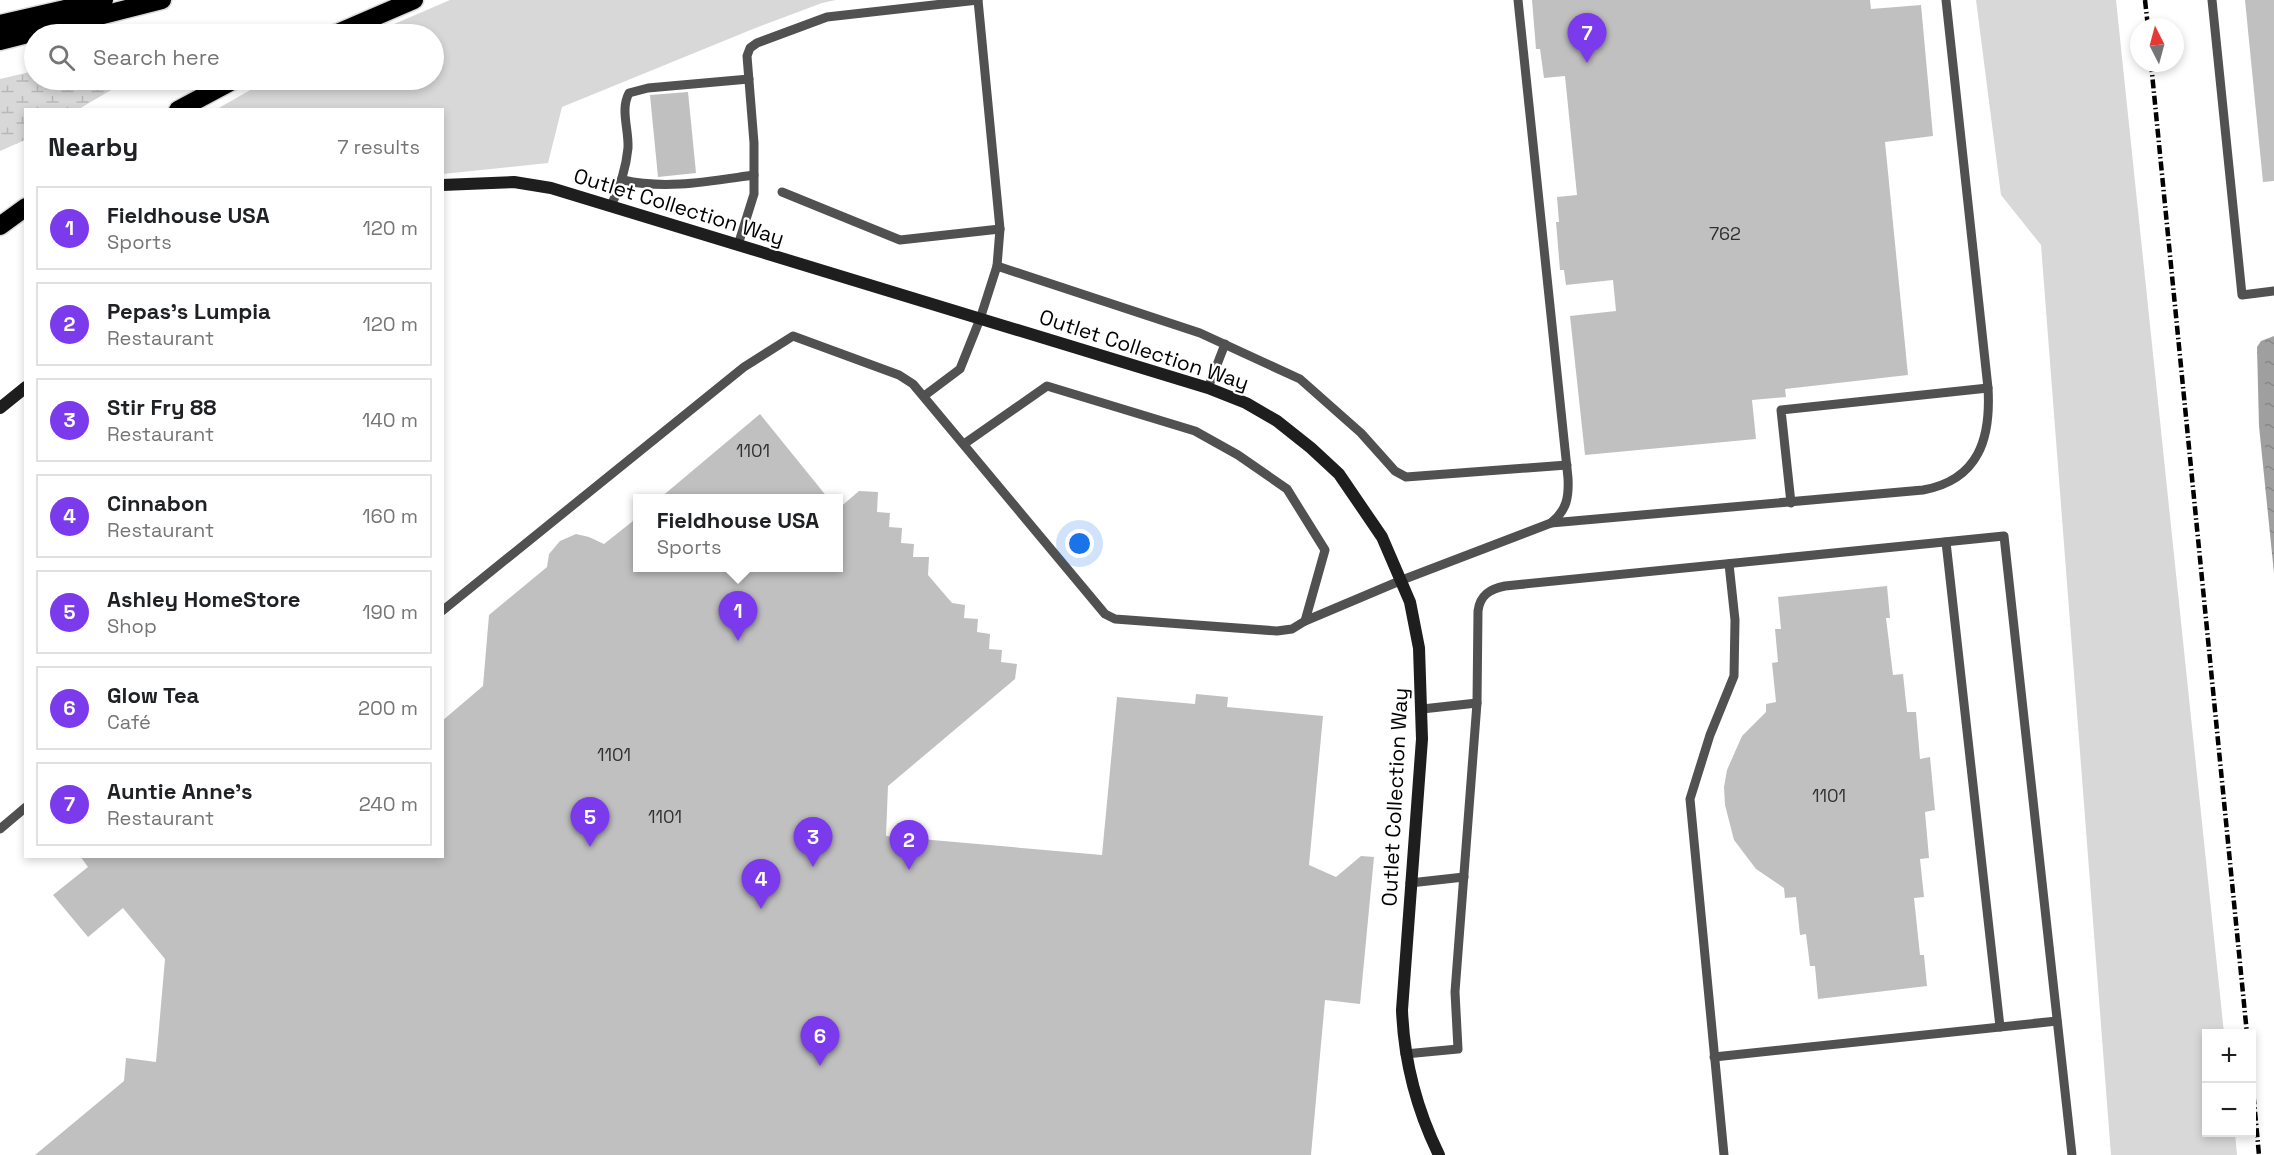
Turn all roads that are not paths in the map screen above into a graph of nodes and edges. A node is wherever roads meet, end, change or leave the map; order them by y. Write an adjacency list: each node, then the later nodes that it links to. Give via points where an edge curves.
1 (104, 0): 8 (highway)
2 (162, 0): 9 (highway)
3 (414, 0): 10 (highway)
4 (978, 0): 13 (lane, via 828,17 750,48); 23 (lane)
5 (1518, 0): 35 (lane)
6 (1947, 0): 30 (lane)
7 (2212, 0): 26 (lane, via 2242,295)
8 (0, 24)
9 (67, 24)
10 (358, 24)
11 (24, 35): 12 (highway)
12 (0, 41)
13 (749, 79): 16 (lane); 17 (lane, via 629,93 624,102 628,146)
14 (215, 90): 15 (highway)
15 (182, 108)
16 (754, 175): 17 (lane, via 686,184); 24 (lane, via 754,195)
17 (623, 180): 20 (lane)
18 (444, 185): 20 (street, Outlet Collection Way, via 514,182 551,188)
19 (782, 192): 23 (lane, via 900,240)
20 (611, 206): 24 (street, Outlet Collection Way)
21 (24, 208): 22 (highway)
22 (0, 226)
23 (1000, 229): 25 (lane)
24 (738, 245): 27 (street, Outlet Collection Way)
25 (997, 266): 27 (lane); 28 (lane)
26 (2274, 291)
27 (980, 318): 29 (street, Outlet Collection Way); 32 (lane, via 960,369)
28 (1224, 344): 29 (lane); 35 (lane, via 1300,379 1361,433 1395,471 1406,477)
29 (1208, 388): 40 (street, Outlet Collection Way, via 1277,421 1339,474 1382,537)
30 (1988, 388): 36 (lane, via 1983,446 1972,464 1948,482 1923,490); 36 (lane, via 1781,410)
31 (24, 389): 33 (street)
32 (924, 396): 34 (lane); 41 (lane, via 899,375 793,336 744,367)
33 (0, 408)
34 (964, 444): 42 (lane, via 1110,618 1277,631 1292,629); 42 (lane, via 1047,386 1195,431 1287,489 1325,550)
35 (1567, 465): 37 (lane, via 1566,504)
36 (1791, 503): 37 (lane)
37 (1551, 523): 40 (lane)
38 (1946, 542): 39 (lane); 49 (lane, via 2004,536); 50 (lane)
39 (1729, 564): 43 (lane, via 1490,590 1478,606); 52 (lane, via 1735,620 1734,676 1690,799)
40 (1402, 580): 42 (lane); 44 (street, Outlet Collection Way, via 1414,621)
41 (444, 609)
42 (1305, 621)
43 (1477, 703): 44 (lane); 47 (lane)
44 (1422, 709): 48 (street, Outlet Collection Way)
45 (24, 809): 46 (lane)
46 (0, 829)
47 (1464, 877): 48 (lane); 51 (lane, via 1455,992 1458,1049)
48 (1410, 883): 51 (street, Outlet Collection Way, via 1402,1010)
49 (2057, 1021): 50 (lane); 55 (lane)
50 (2000, 1027): 52 (lane)
51 (1405, 1054): 53 (street, Outlet Collection Way, via 1417,1102)
52 (1714, 1057): 54 (lane)
53 (1439, 1155)
54 (1724, 1155)
55 (2072, 1155)

